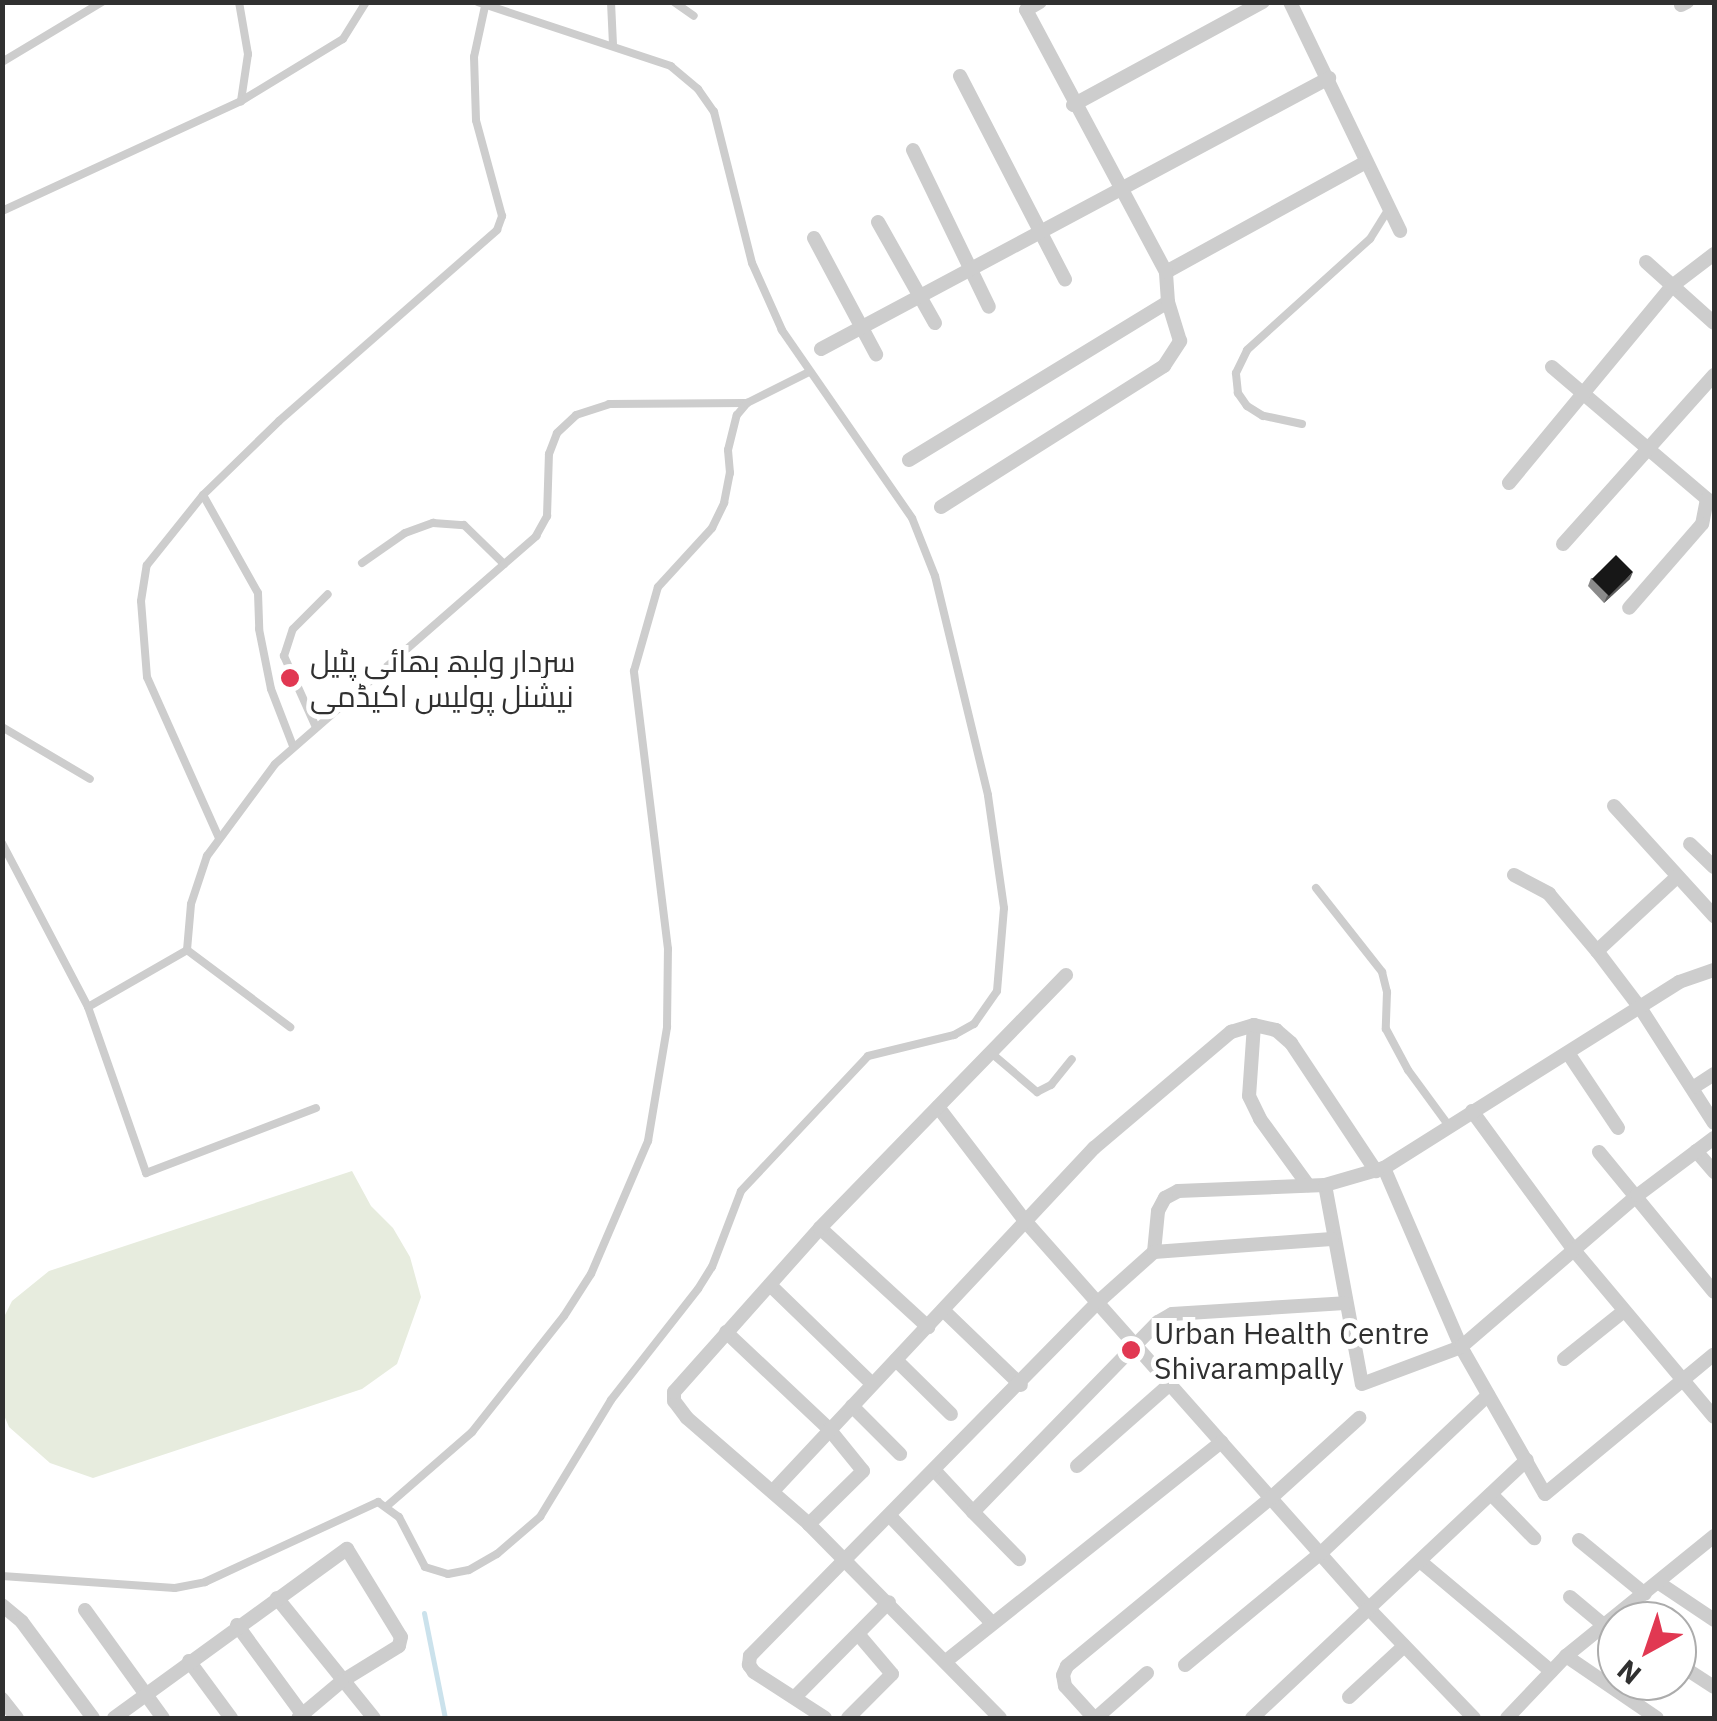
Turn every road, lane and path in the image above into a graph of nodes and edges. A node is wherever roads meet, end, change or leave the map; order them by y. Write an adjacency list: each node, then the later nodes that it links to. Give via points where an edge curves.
1 (102, 2): 12 (lane)
2 (239, 2): 15 (lane, via 248,54)
3 (366, 2): 15 (lane, via 344,39)
4 (611, 2): 11 (lane)
5 (674, 2): 10 (lane)
6 (1040, 2): 16 (street, via 1026,10)
7 (1262, 2): 16 (street)
8 (1290, 2): 14 (street)
9 (482, 4): 11 (lane); 49 (lane, via 474,57 476,120 502,216 497,230)
10 (694, 16)
11 (612, 45): 41 (lane, via 671,66 714,112 752,262)
12 (2, 62)
13 (960, 76): 23 (street)
14 (1329, 78): 18 (street); 19 (street)
15 (241, 101): 21 (lane)
16 (1073, 104): 19 (street)
17 (913, 150): 28 (street)
18 (1366, 162): 20 (street); 29 (street)
19 (1120, 187): 23 (street); 29 (street)
20 (1389, 209): 24 (street); 45 (lane, via 1350,258 1247,350 1236,372 1246,406)
21 (2, 211)
22 (878, 222): 32 (street)
23 (1040, 231): 28 (street); 30 (street)
24 (1400, 232)
25 (814, 238): 37 (street)
26 (1714, 254): 31 (street)
27 (1646, 262): 31 (street)
28 (972, 268): 32 (street); 34 (street)
29 (1166, 272): 33 (street)
30 (1065, 278)
31 (1672, 286): 36 (street); 43 (street)
32 (920, 296): 35 (street); 37 (street)
33 (1168, 302): 47 (street); 51 (street, via 1180,341 1164,366)
34 (988, 307)
35 (935, 323)
36 (1714, 323)
37 (862, 328): 38 (street); 39 (street)
38 (821, 349)
39 (876, 354)
40 (1552, 367): 43 (street)
41 (809, 372): 44 (lane); 133 (lane, via 912,518 935,576 988,795 1004,908 996,991 974,1024 954,1035 868,1056 742,1191 712,1267 612,1400 540,1516 497,1554 448,1574 425,1567)
42 (1714, 374): 46 (street)
43 (1582, 394): 46 (street); 48 (street)
44 (748, 403): 54 (lane, via 609,404 576,415 558,432 549,454 547,516 536,536); 133 (lane, via 730,435 724,503 712,528 658,587 634,672 668,949 667,1028 648,1142 591,1274 564,1316 472,1432)
45 (1302, 424)
46 (1646, 448): 50 (street); 52 (street)
47 (909, 460)
48 (1509, 482)
49 (203, 495): 59 (lane, via 258,593 271,689); 62 (lane, via 147,566 142,638 152,692)
50 (1711, 495): 56 (street, via 1702,524)
51 (940, 507)
52 (1563, 544)
53 (362, 563): 54 (lane, via 405,533 433,523 464,525)
54 (504, 564): 57 (lane)
55 (328, 594): 57 (lane, via 294,629 284,656)
56 (1628, 608)
57 (315, 725): 59 (lane)
58 (2, 727): 60 (lane)
59 (293, 746): 62 (lane)
60 (90, 779)
61 (1614, 806): 67 (street)
62 (219, 838): 70 (lane, via 191,904)
63 (2, 843): 74 (lane)
64 (1690, 844): 65 (street)
65 (1714, 867)
66 (1514, 876): 71 (street, via 1549,894)
67 (1677, 877): 69 (street); 71 (street)
68 (1316, 888): 87 (lane, via 1382,972 1386,1029)
69 (1714, 916)
70 (187, 950): 74 (lane); 77 (lane)
71 (1596, 951): 75 (street)
72 (1714, 970): 75 (street, via 1679,982)
73 (1066, 975): 78 (street)
74 (88, 1007): 83 (lane, via 146,1173)
75 (1641, 1009): 79 (street); 82 (street)
76 (1254, 1025): 92 (street, via 1292,1043); 95 (street, via 1249,1096); 97 (street, via 1230,1032 1205,1051 1094,1148)
77 (290, 1027)
78 (990, 1052): 80 (lane, via 1037,1092); 84 (street)
79 (1568, 1053): 85 (street); 88 (street)
80 (1072, 1060)
81 (1714, 1074): 82 (street)
82 (1694, 1086): 86 (street)
83 (316, 1108)
84 (938, 1108): 97 (street); 98 (street)
85 (1472, 1111): 87 (street); 100 (street)
86 (1714, 1123)
87 (1449, 1126): 92 (street)
88 (1618, 1128)
89 (1714, 1138): 90 (street)
90 (1696, 1151): 93 (street); 96 (street)
91 (1600, 1152): 96 (street)
92 (1380, 1170): 94 (street); 110 (street)
93 (1714, 1172)
94 (1325, 1185): 95 (street); 99 (street)
95 (1308, 1186): 101 (street, via 1178,1191 1158,1212)
96 (1638, 1195): 100 (street); 103 (street)
97 (1026, 1222): 104 (street); 106 (street)
98 (820, 1228): 102 (street); 108 (street)
99 (1332, 1239): 101 (street); 105 (street)
100 (1573, 1250): 107 (street); 110 (street)
101 (1154, 1252): 104 (street)
102 (770, 1285): 109 (street); 116 (street)
103 (1714, 1292)
104 (1098, 1302): 111 (street); 117 (street)
105 (1344, 1303): 110 (street, via 1362,1384); 111 (street, via 1172,1314)
106 (943, 1310): 108 (street); 117 (street)
107 (1624, 1311): 113 (street); 115 (street)
108 (928, 1327): 114 (street)
109 (726, 1332): 124 (street); 130 (street, via 680,1383 674,1401)
110 (1461, 1347): 119 (street)
111 (1138, 1348): 118 (street); 134 (street)
112 (1714, 1354): 115 (street)
113 (1564, 1359)
114 (896, 1360): 116 (street); 121 (street)
115 (1683, 1380): 122 (street); 127 (street, via 1545,1494)
116 (872, 1384): 120 (street)
117 (1020, 1384): 129 (street)
118 (1170, 1384): 125 (street); 128 (street)
119 (1488, 1396): 127 (street); 140 (street)
120 (852, 1406): 124 (street); 126 (street)
121 (951, 1414)
122 (1714, 1417)
123 (1359, 1418): 132 (street)
124 (830, 1429): 130 (street); 136 (street, via 863,1471)
125 (1221, 1442): 132 (street); 156 (street)
126 (900, 1454)
127 (1528, 1460): 131 (street)
128 (1078, 1466)
129 (936, 1471): 134 (street); 135 (street)
130 (774, 1491): 136 (street)
131 (1492, 1494): 138 (street); 143 (street)
132 (1272, 1496): 140 (street); 182 (street, via 1068,1666 1065,1686)
133 (388, 1506): 144 (lane, via 368,1505 205,1582 175,1588)
134 (973, 1512): 141 (street)
135 (890, 1516): 142 (street); 156 (street)
136 (809, 1524): 142 (street)
137 (1714, 1536): 145 (street)
138 (1534, 1538)
139 (1578, 1540): 146 (street)
140 (1321, 1552): 153 (street); 164 (street)
141 (1019, 1559)
142 (842, 1560): 150 (street); 169 (street, via 750,1656 754,1672)
143 (1421, 1562): 153 (street); 165 (street)
144 (2, 1576)
145 (1659, 1583): 146 (street); 155 (street)
146 (1645, 1594): 149 (street)
147 (1570, 1597): 154 (street)
148 (276, 1598): 157 (street); 167 (street); 167 (street, via 347,1549 401,1636 393,1652)
149 (1637, 1601)
150 (888, 1602): 158 (street); 163 (street)
151 (2, 1604): 174 (street)
152 (84, 1610): 168 (street)
153 (1370, 1610): 160 (street); 183 (street)
154 (1597, 1614)
155 (1714, 1620)
156 (992, 1623): 163 (street)
157 (237, 1625): 162 (street); 172 (street)
158 (858, 1634): 169 (street); 180 (street, via 892,1674)
159 (1597, 1634): 161 (street)
160 (1404, 1646): 170 (street); 184 (street)
161 (1566, 1656): 165 (street); 186 (street)
162 (190, 1661): 168 (street); 177 (street)
163 (946, 1661): 181 (street)
164 (1186, 1665)
165 (1551, 1671): 185 (street)
166 (1147, 1672): 182 (street)
167 (342, 1681): 172 (street); 178 (street)
168 (146, 1695): 175 (street); 176 (street)
169 (796, 1696): 179 (street)
170 (1348, 1697)
171 (2, 1699): 173 (street)
172 (302, 1717)
173 (16, 1718)
174 (92, 1718)
175 (114, 1718)
176 (163, 1718)
177 (231, 1718)
178 (374, 1718)
179 (825, 1718)
180 (848, 1718)
181 (1000, 1718)
182 (1095, 1718)
183 (1252, 1718)
184 (1474, 1718)
185 (1507, 1718)
186 (1657, 1718)

